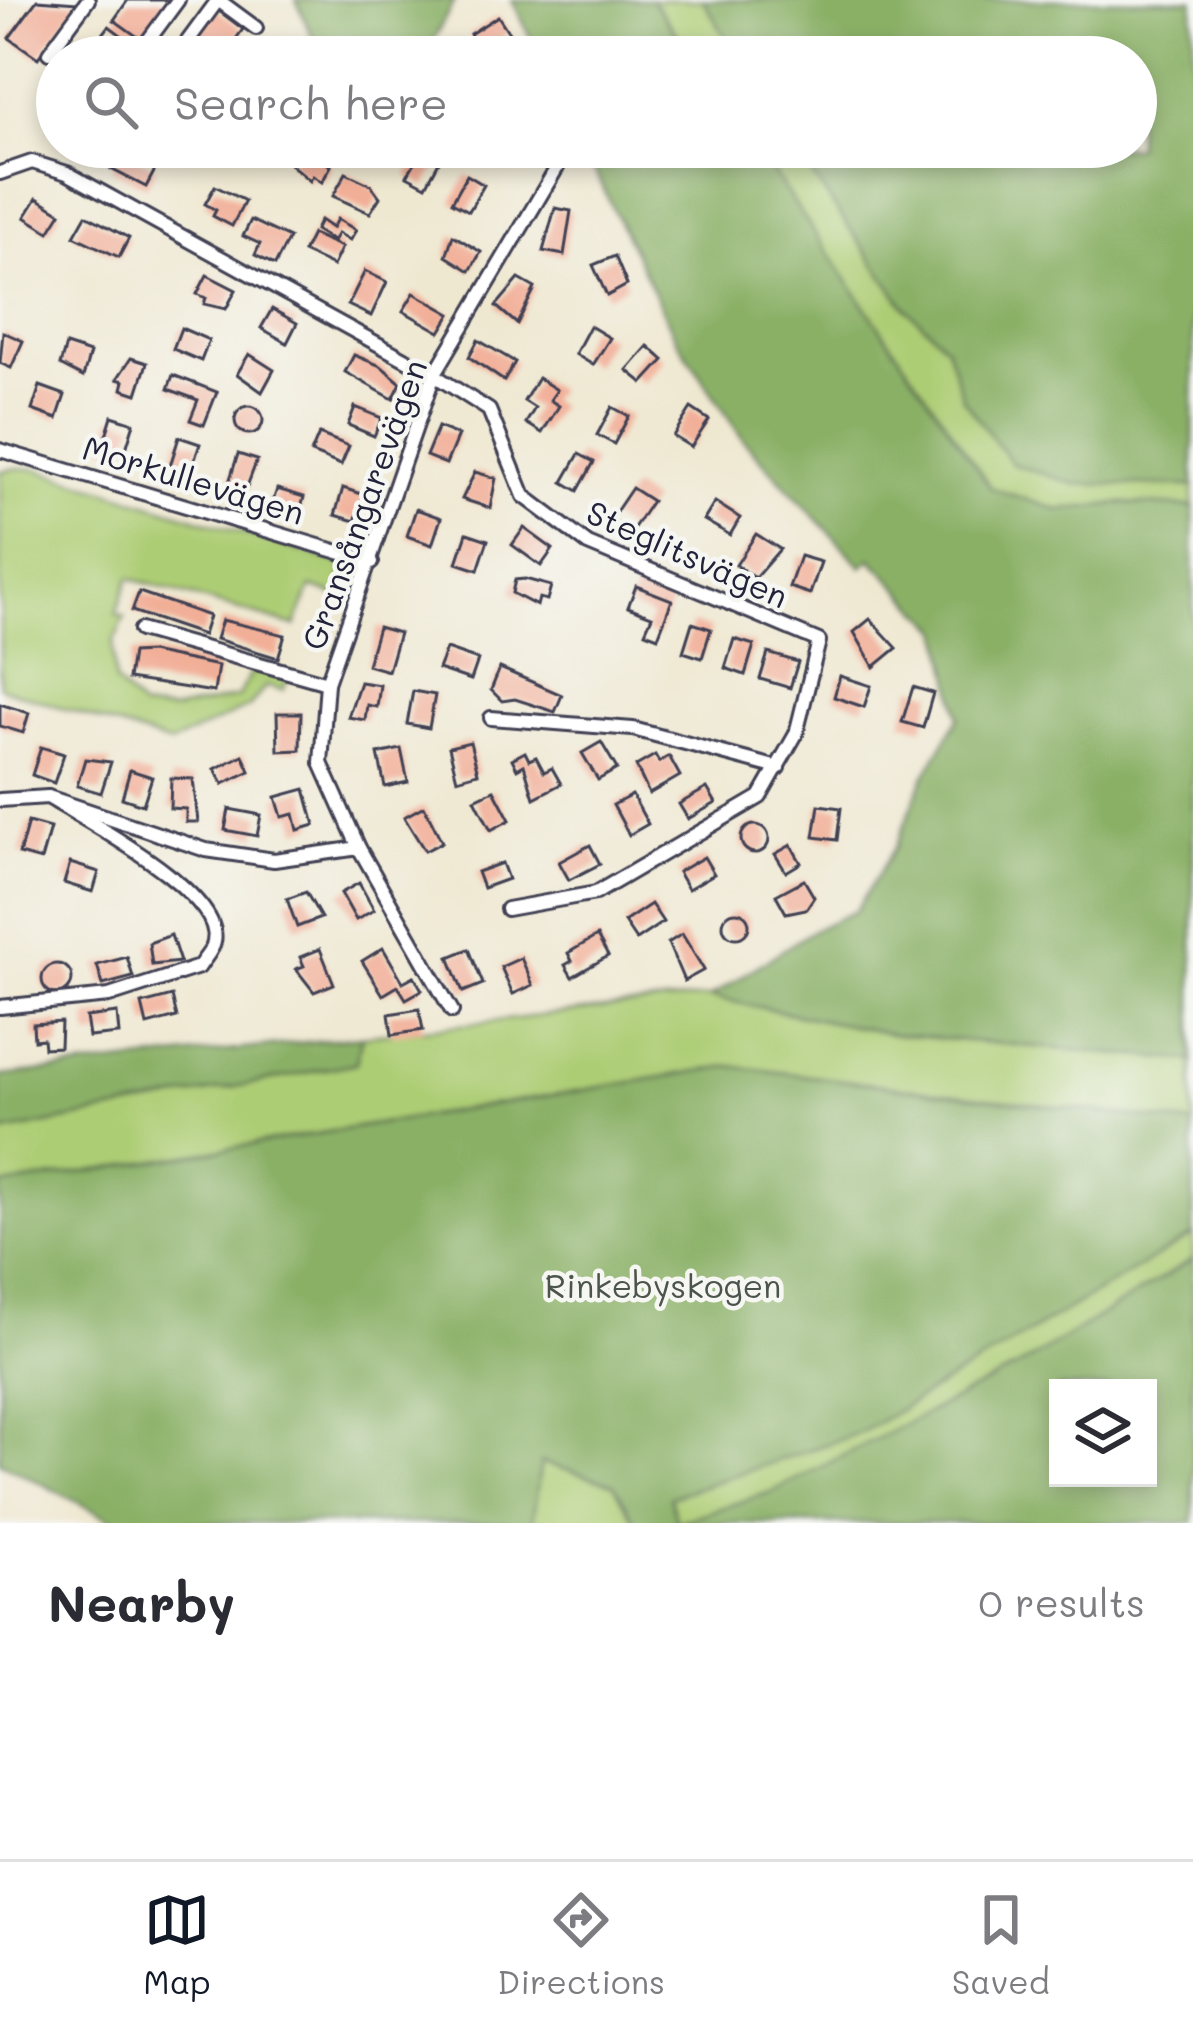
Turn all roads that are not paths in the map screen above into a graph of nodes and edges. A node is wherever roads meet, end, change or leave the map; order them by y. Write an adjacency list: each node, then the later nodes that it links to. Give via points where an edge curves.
1 (88, 0): 5 (street)
2 (178, 0): 6 (street)
3 (218, 0): 4 (street); 7 (street)
4 (256, 28)
5 (62, 36)
6 (151, 36)
7 (191, 36)
8 (36, 163): 11 (street, Steglitsvägen)
9 (51, 168): 12 (street, Steglitsvägen)
10 (557, 168): 12 (street, Gransångarevägen)
11 (0, 173)
12 (434, 375): 14 (street, Gransångarevägen); 18 (street, Steglitsvägen, via 489,410 524,496 588,544 819,640 796,734)
13 (0, 450): 14 (street, Morkullevägen)
14 (372, 562): 16 (street, Gransångarevägen)
15 (140, 630): 16 (street, Gransångarevägen)
16 (327, 682): 21 (street, Gransångarevägen, via 320,763)
17 (491, 718): 18 (street, via 633,729)
18 (778, 768): 22 (street, Steglitsvägen, via 760,797 596,893)
19 (48, 797): 20 (street); 21 (street, via 206,850 274,860); 23 (street, via 193,891 214,942 199,967 109,996)
20 (0, 800)
21 (359, 848): 24 (street, Gransångarevägen)
22 (507, 910)
23 (0, 1007)
24 (452, 1012)

